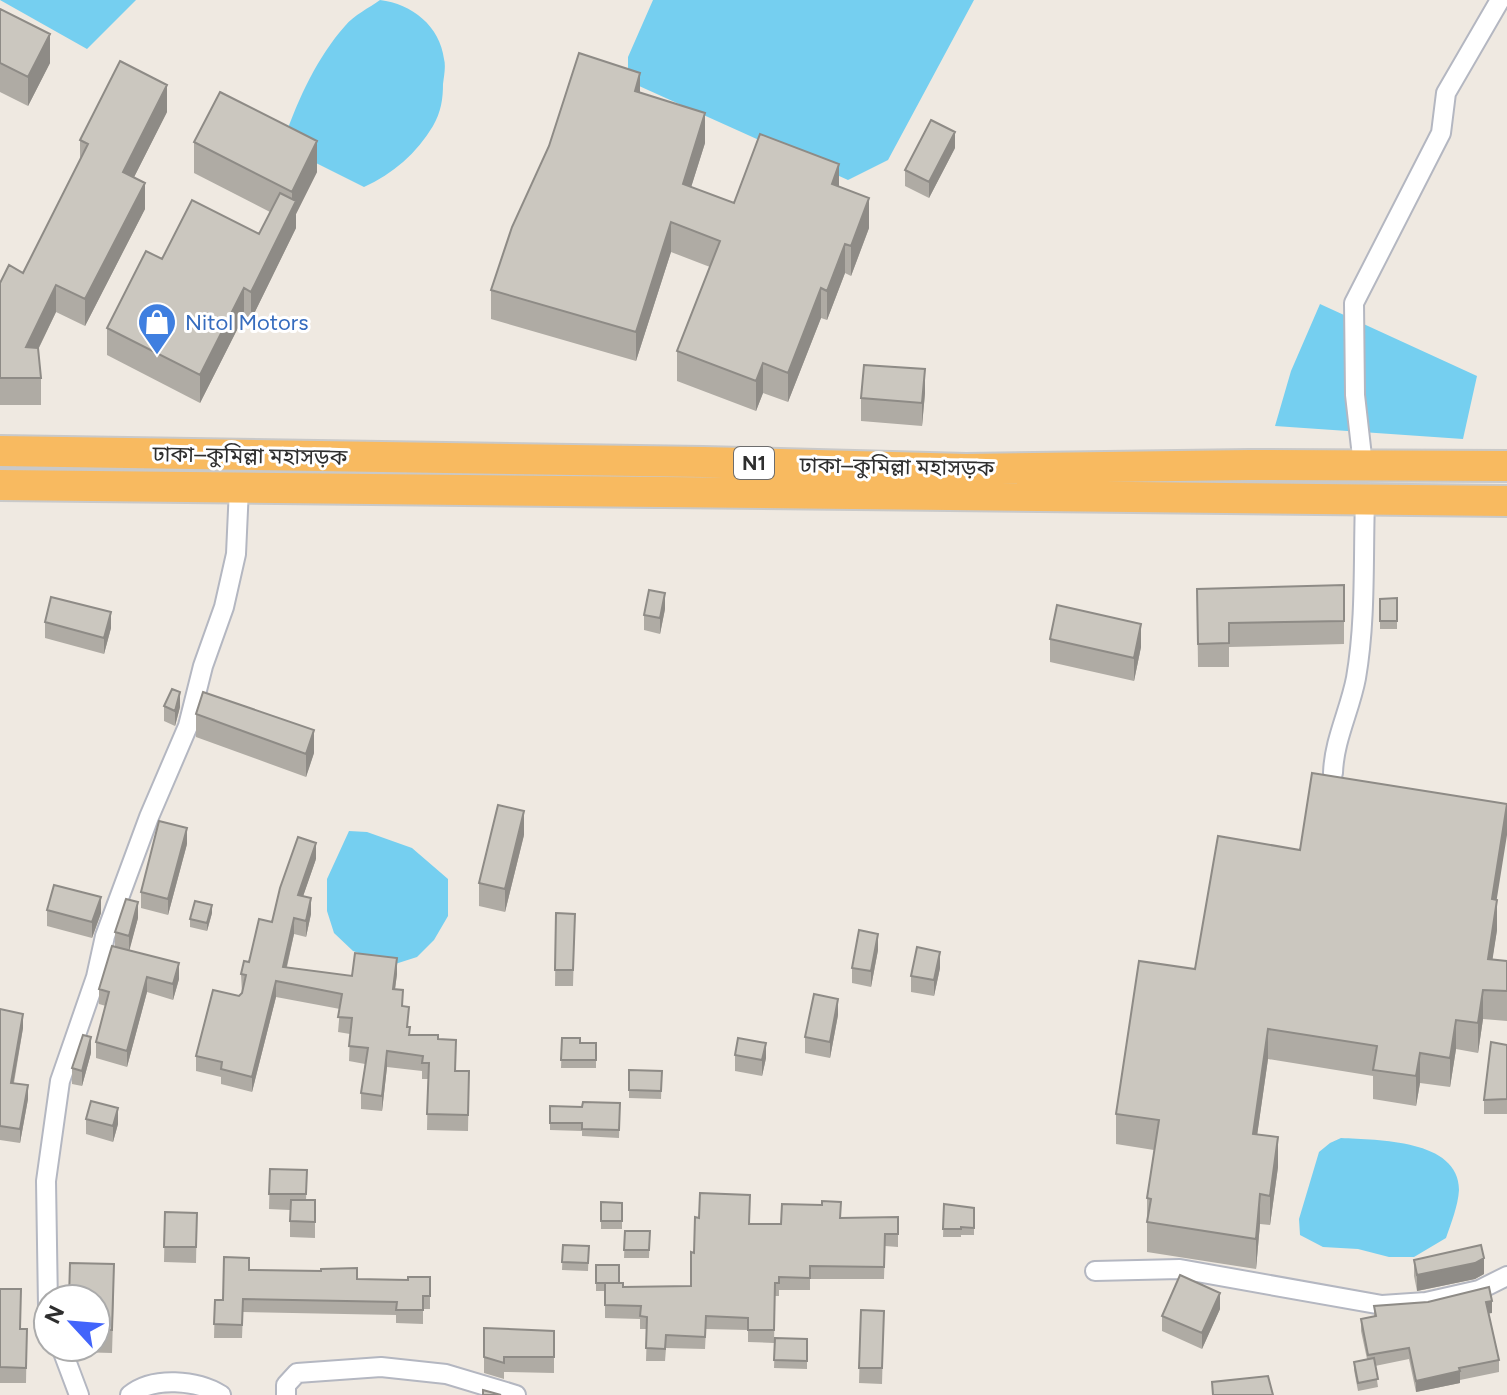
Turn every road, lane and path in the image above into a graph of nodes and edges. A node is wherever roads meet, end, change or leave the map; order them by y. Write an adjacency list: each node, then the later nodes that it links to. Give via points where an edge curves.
1 (1500, 0): 3 (street, via 1446,93 1441,133 1354,303 1355,395)
2 (0, 451): 3 (highway, ঢাকা–কুমিল্লা মহাসড়ক / N1, via 966,469)
3 (1363, 465): 4 (highway, ঢাকা–কুমিল্লা মহাসড়ক / N1)
4 (1507, 466)
5 (0, 485): 6 (highway, ঢাকা–কুমিল্লা মহাসড়ক / N1)
6 (239, 488): 7 (highway, ঢাকা–কুমিল্লা মহাসড়ক / N1); 12 (street, via 236,554 224,607 188,726 105,936 60,1081 46,1181)
7 (1365, 500): 8 (highway, ঢাকা–কুমিল্লা মহাসড়ক / N1); 9 (street, via 1356,679)
8 (1507, 501)
9 (1333, 773)
10 (1095, 1271): 11 (street, via 1180,1269 1382,1305 1479,1290)
11 (1507, 1276)
12 (48, 1283)
13 (67, 1363): 14 (street)
14 (79, 1395)
15 (130, 1395): 16 (street, via 155,1383 169,1383 207,1387)
16 (221, 1395)
17 (286, 1395): 18 (street, via 286,1385 297,1373 381,1367 446,1374)
18 (516, 1395)

